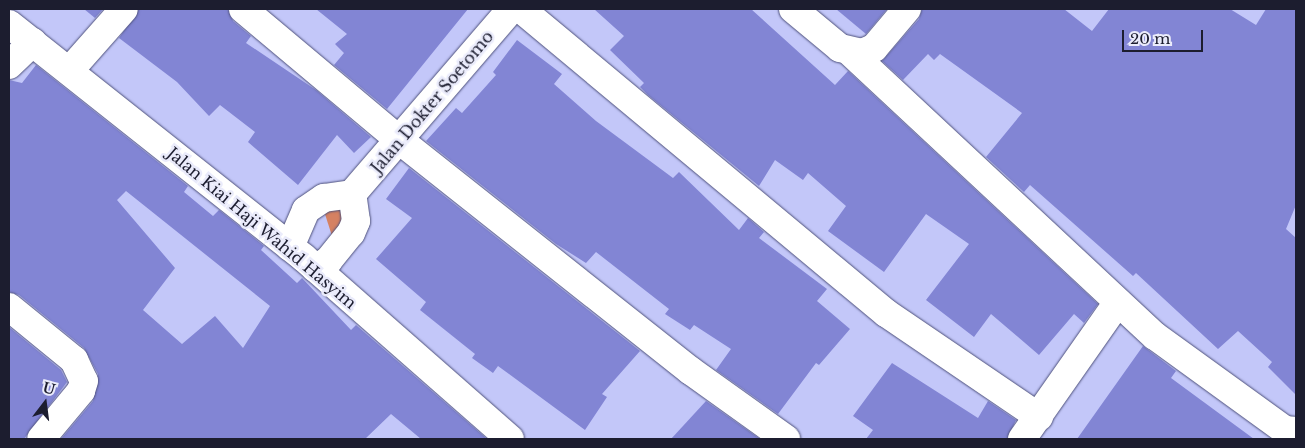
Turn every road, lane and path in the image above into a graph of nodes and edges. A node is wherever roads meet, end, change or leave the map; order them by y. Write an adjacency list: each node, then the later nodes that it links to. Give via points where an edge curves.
1 (124, 9): 11 (street)
2 (243, 9): 12 (street)
3 (511, 9): 12 (street, Jalan Dokter Soetomo)
4 (522, 9): 18 (street, via 886,312)
5 (793, 9): 9 (street, via 840,48)
6 (907, 9): 9 (street, via 874,48)
7 (9, 24): 8 (street, Jalan Kiai Haji Wahid Hasyim)
8 (33, 42): 10 (street); 11 (street, Jalan Kiai Haji Wahid Hasyim)
9 (849, 51): 16 (street)
10 (9, 65)
11 (70, 70): 14 (street, Jalan Kiai Haji Wahid Hasyim)
12 (398, 139): 13 (street, Jalan Dokter Soetomo); 22 (street, via 691,371)
13 (352, 194): 14 (street, via 324,198 306,210); 15 (street, via 356,222 351,233 328,261)
14 (290, 247): 15 (street, Jalan Kiai Haji Wahid Hasyim)
15 (315, 268): 21 (street, Jalan Kiai Haji Wahid Hasyim)
16 (1118, 302): 18 (street); 19 (street, via 1162,342 1285,430)
17 (9, 307): 20 (street, via 74,360 84,381 81,391)
18 (1039, 417): 23 (street)
19 (1296, 431)
20 (41, 439)
21 (510, 439)
22 (786, 439)
23 (1022, 439)

